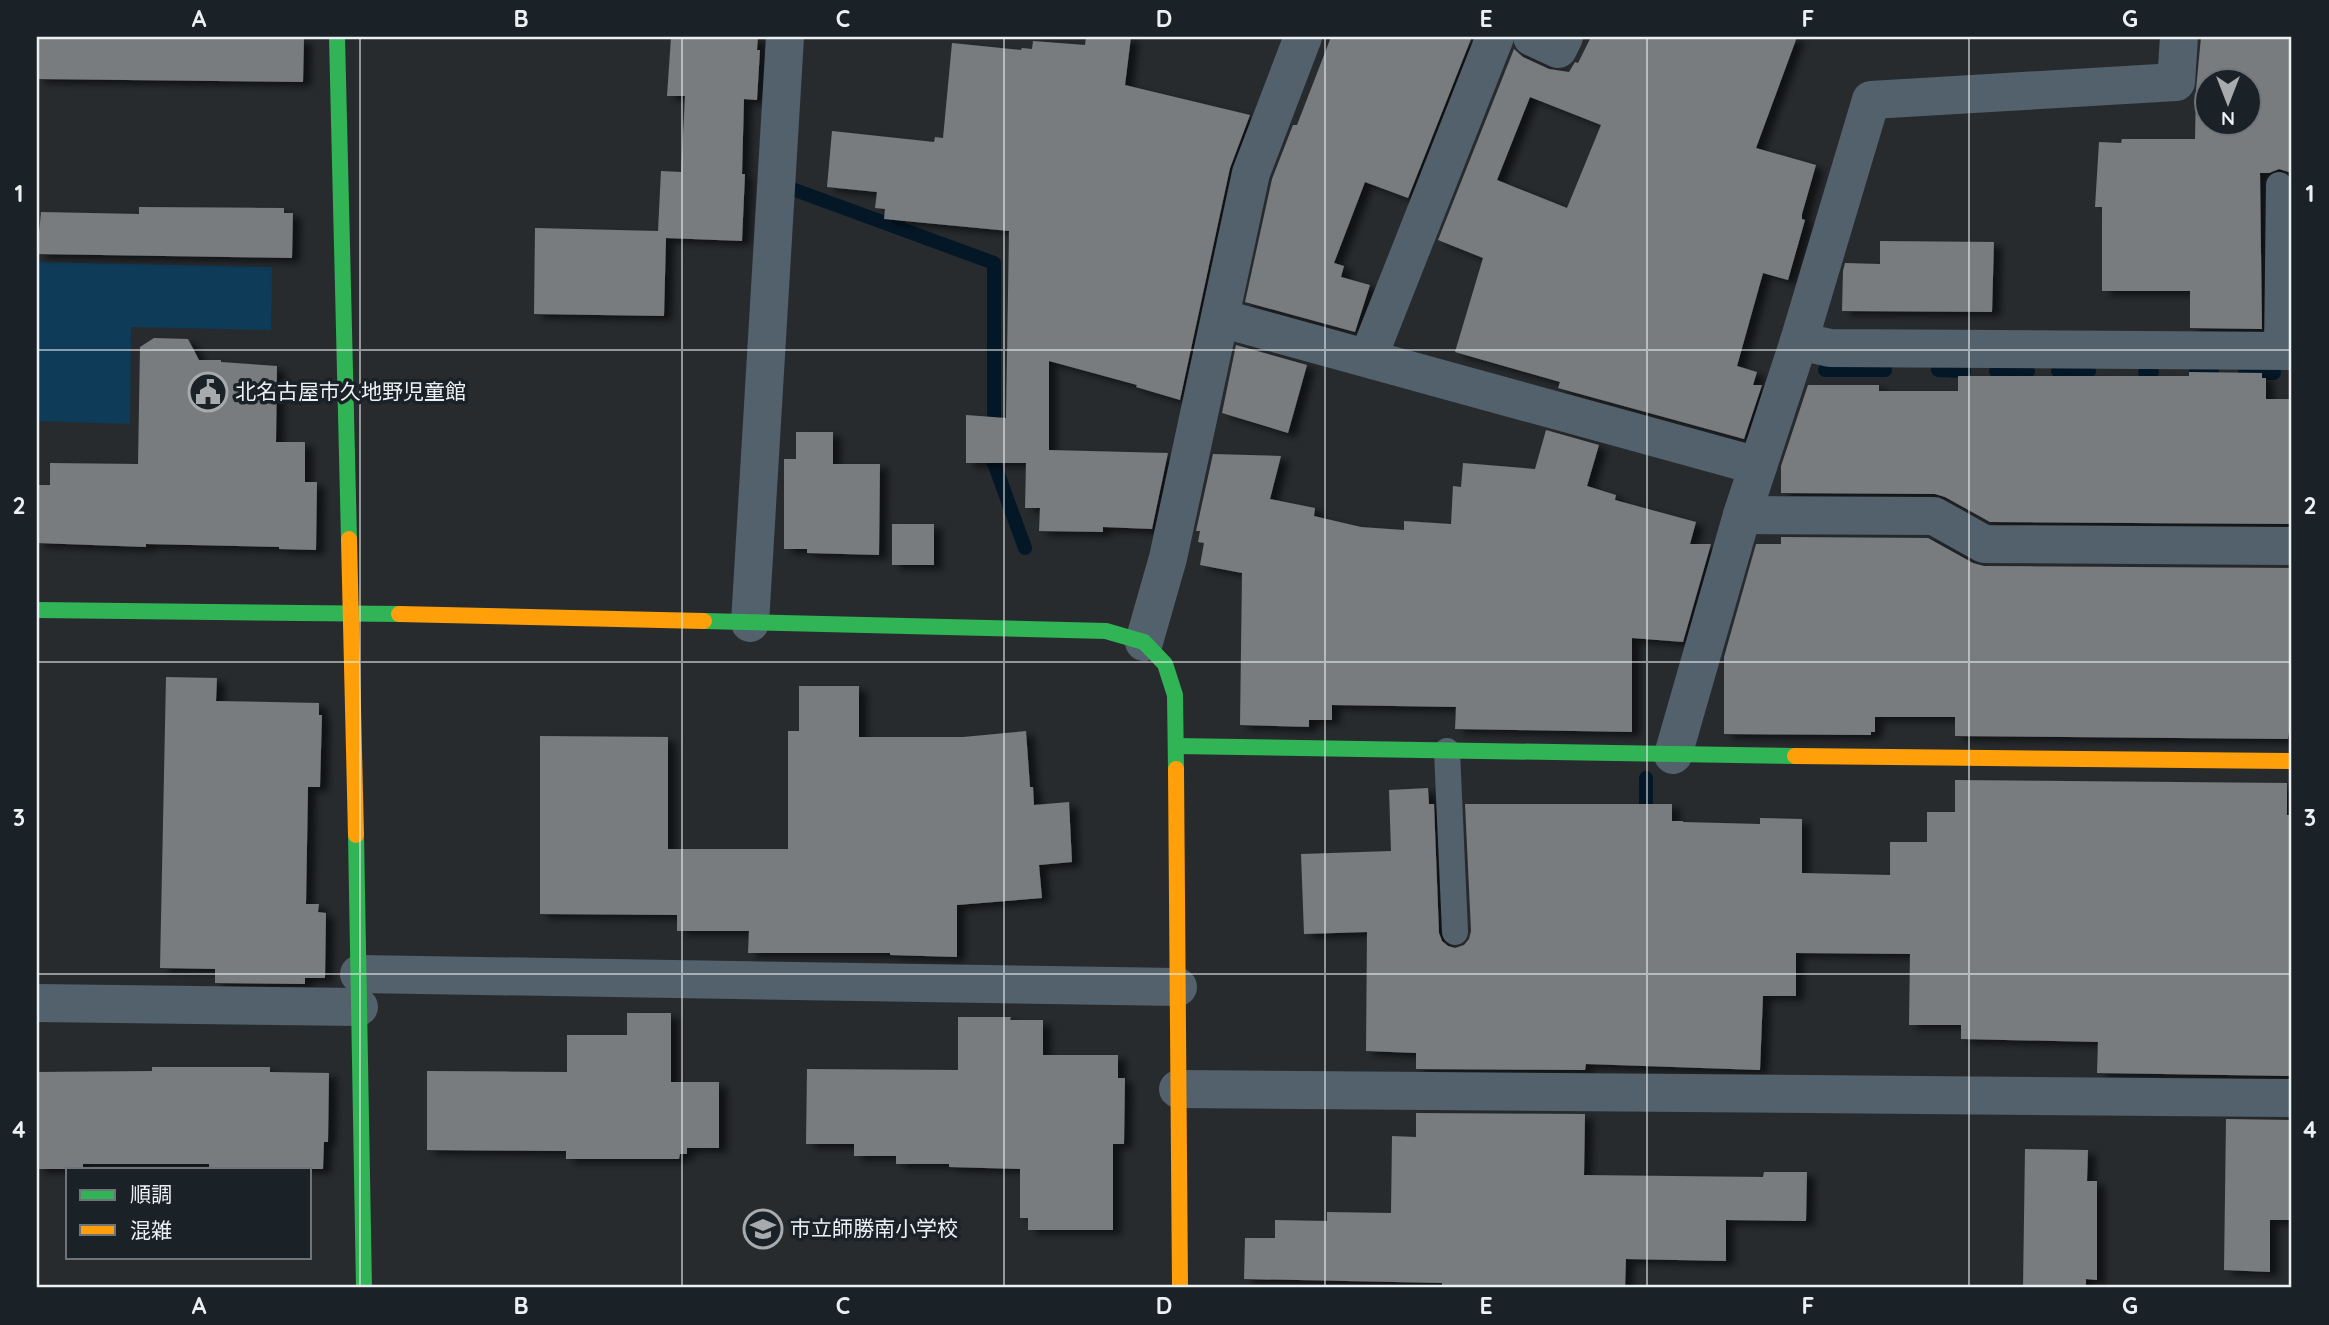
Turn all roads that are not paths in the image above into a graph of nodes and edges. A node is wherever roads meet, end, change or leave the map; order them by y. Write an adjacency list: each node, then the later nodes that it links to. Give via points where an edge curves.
1 (337, 37): 17 (street)
2 (785, 37): 18 (street)
3 (1303, 37): 9 (street, via 1251,173)
4 (1495, 37): 12 (street)
5 (1532, 37): 6 (street, via 1558,49)
6 (1564, 37)
7 (2179, 37): 10 (street, via 2176,82 1871,100)
8 (2279, 185): 11 (lane)
9 (1220, 318): 12 (street); 19 (street, via 1168,558)
10 (1799, 341): 11 (street, via 1829,348); 13 (street)
11 (2285, 351)
12 (1368, 358): 13 (street)
13 (1758, 466): 14 (street)
14 (1742, 515): 15 (street, via 1934,516 1984,544); 22 (street)
15 (2292, 546)
16 (37, 611): 17 (street)
17 (350, 613): 18 (street); 26 (street)
18 (750, 623): 19 (street, via 1106,631)
19 (1144, 642): 20 (street, via 1165,664 1175,695)
20 (1176, 746): 21 (street); 25 (street)
21 (1447, 751): 22 (street); 24 (lane)
22 (1673, 755): 23 (street)
23 (2292, 761)
24 (1455, 932)
25 (1178, 986): 26 (street); 28 (street)
26 (359, 990): 27 (street); 30 (street)
27 (37, 1003)
28 (1178, 1089): 29 (street); 31 (street)
29 (2292, 1098)
30 (364, 1288)
31 (1180, 1288)

